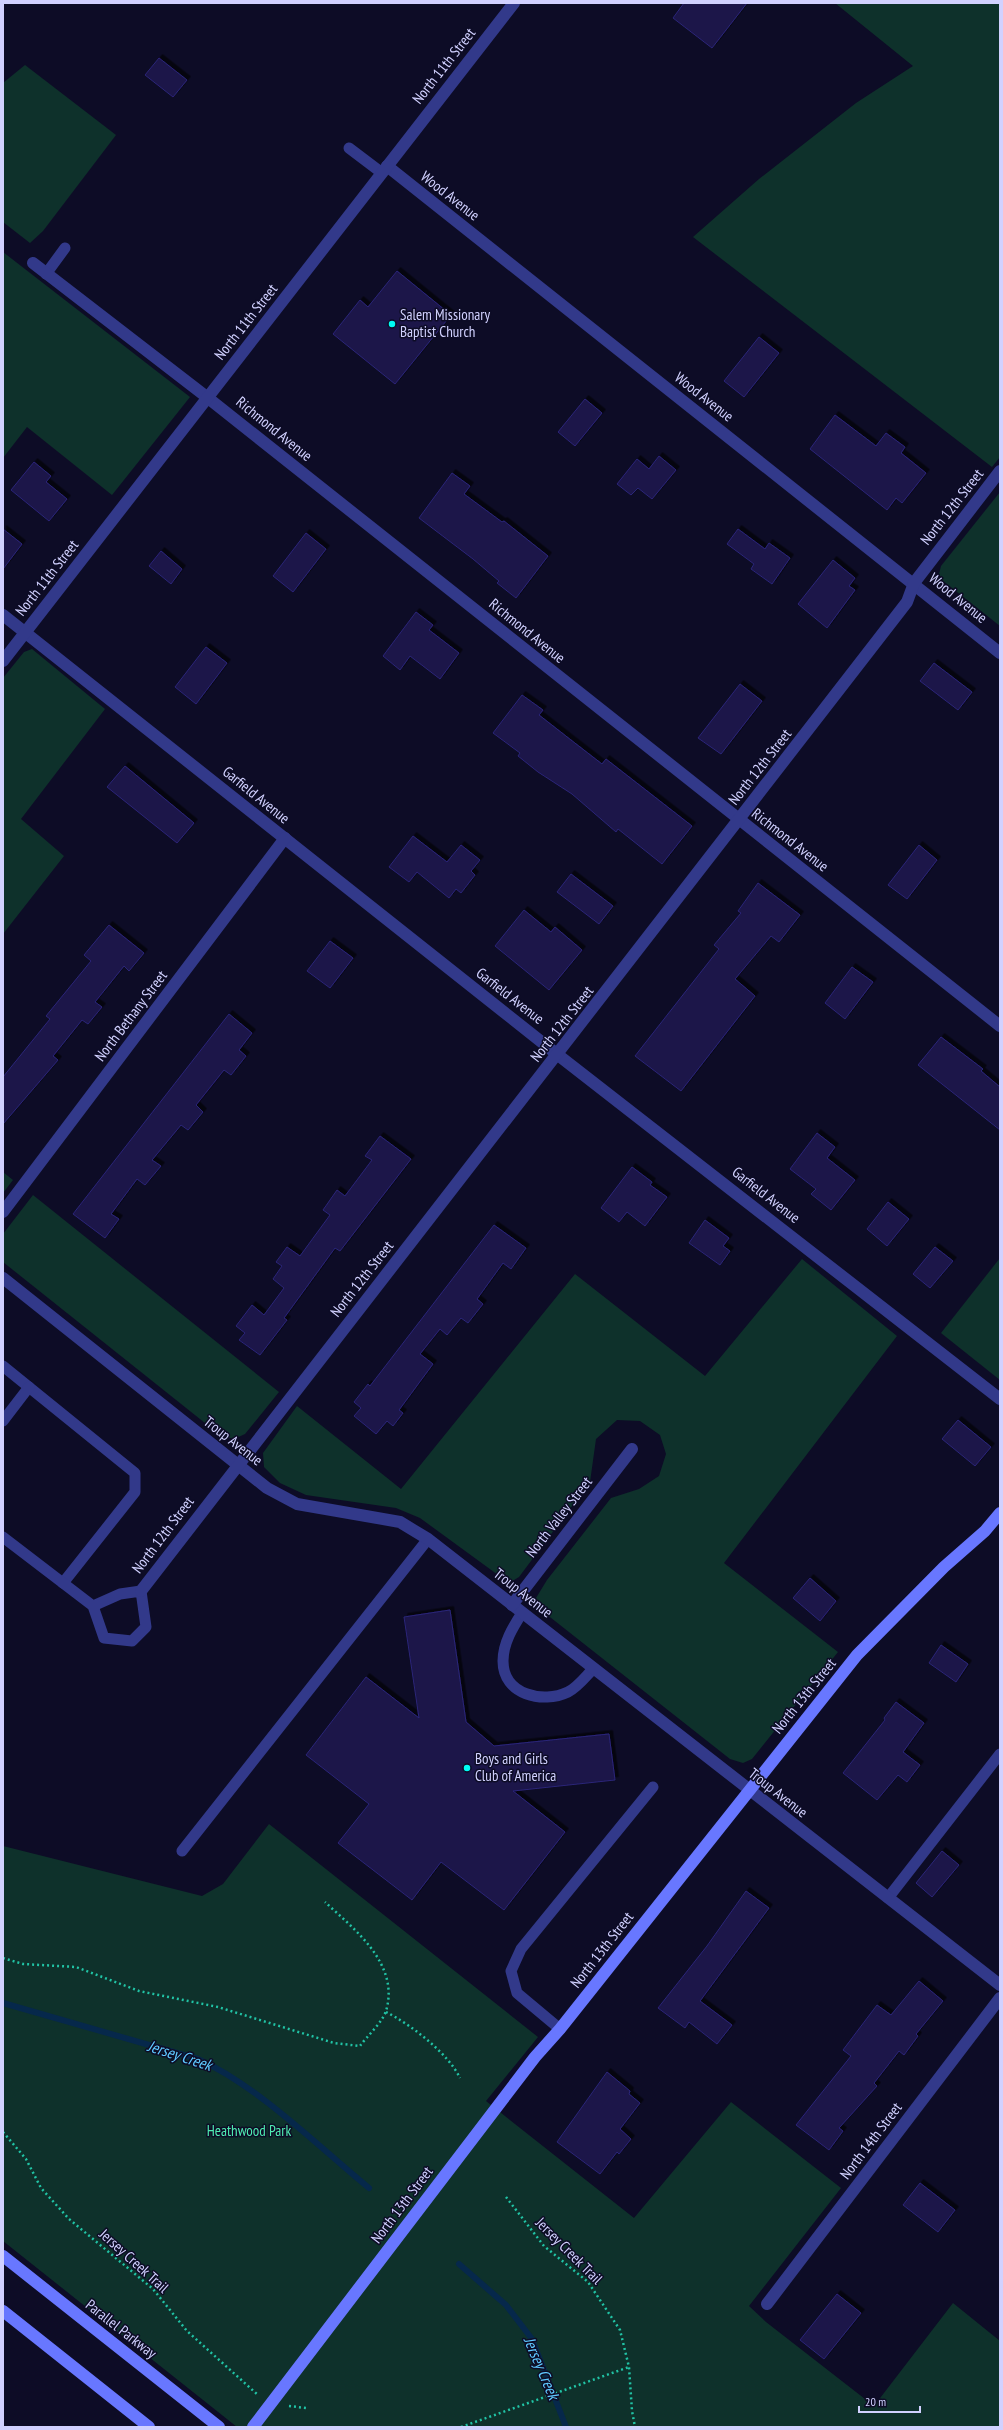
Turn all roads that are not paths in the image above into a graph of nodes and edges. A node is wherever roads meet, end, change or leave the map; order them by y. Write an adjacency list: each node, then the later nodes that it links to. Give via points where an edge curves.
1 (514, 3): 3 (street, North 11th Street)
2 (349, 148): 3 (lane)
3 (384, 170): 7 (street, North 11th Street); 9 (street, Wood Avenue)
4 (65, 248): 6 (lane)
5 (33, 263): 6 (street, Richmond Avenue)
6 (46, 274): 7 (street, Richmond Avenue)
7 (208, 398): 11 (street, North 11th Street); 14 (street, Richmond Avenue)
8 (1000, 471): 9 (street, North 12th Street)
9 (914, 583): 12 (street, Wood Avenue); 14 (street, North 12th Street, via 907,602)
10 (3, 615): 11 (street, Garfield Avenue)
11 (26, 632): 13 (street, North 11th Street); 15 (street, Garfield Avenue)
12 (1000, 653)
13 (3, 661)
14 (739, 820): 16 (street, Richmond Avenue); 17 (street, North 12th Street)
15 (285, 838): 17 (street, Garfield Avenue); 18 (street, North Bethany Street)
16 (1000, 1026)
17 (558, 1055): 22 (street, Garfield Avenue); 25 (street, North 12th Street)
18 (3, 1212)
19 (3, 1278): 25 (street, Troup Avenue)
20 (3, 1366): 21 (lane)
21 (29, 1387): 23 (lane); 29 (lane, via 135,1473 135,1492)
22 (1000, 1399)
23 (3, 1421)
24 (632, 1449): 31 (street, North Valley Street)
25 (237, 1465): 28 (street, Troup Avenue, via 267,1488 297,1504 400,1522); 30 (street, North 12th Street)
26 (1000, 1513): 37 (street, North 13th Street, via 985,1531 944,1567 857,1655)
27 (3, 1537): 29 (lane)
28 (428, 1539): 31 (street, Troup Avenue); 38 (lane)
29 (63, 1583): 32 (lane)
30 (141, 1591): 32 (lane, via 120,1594); 32 (lane, via 146,1627 132,1641 104,1638)
31 (512, 1605): 33 (street, Troup Avenue)
32 (93, 1606)
33 (522, 1613): 34 (street, Troup Avenue); 34 (lane, via 506,1644 503,1662 507,1678 518,1691 533,1697 552,1698 570,1691)
34 (594, 1669): 37 (street, Troup Avenue)
35 (1000, 1754): 39 (lane)
36 (653, 1787): 42 (lane, via 521,1949 511,1971 517,1993)
37 (749, 1791): 39 (street, Troup Avenue); 42 (street, North 13th Street)
38 (182, 1851)
39 (888, 1898): 40 (street, Troup Avenue)
40 (1000, 1985)
41 (1000, 1998): 44 (street, North 14th Street)
42 (560, 2029): 48 (street, North 13th Street, via 535,2057)
43 (3, 2256): 47 (street, Parallel Parkway)
44 (767, 2304)
45 (3, 2311): 46 (street)
46 (150, 2427)
47 (219, 2427)
48 (253, 2427)

